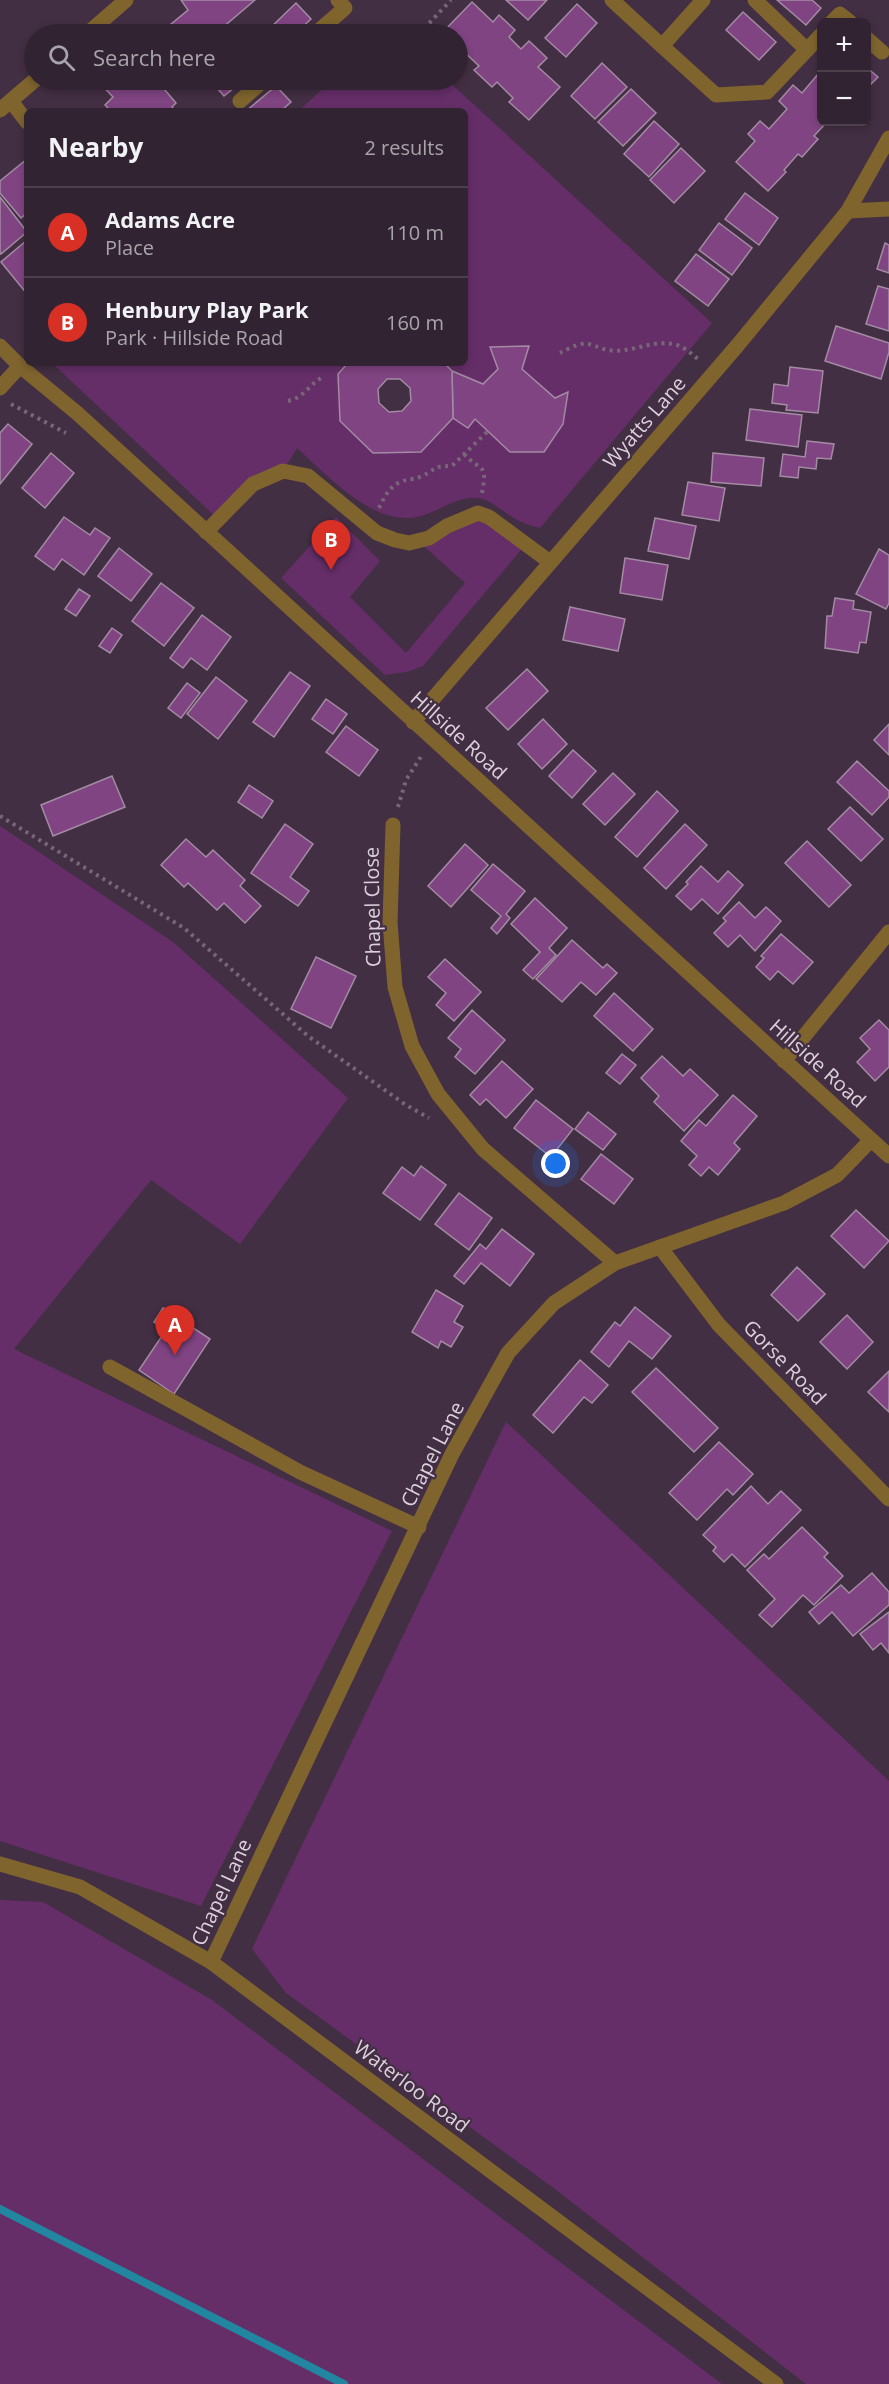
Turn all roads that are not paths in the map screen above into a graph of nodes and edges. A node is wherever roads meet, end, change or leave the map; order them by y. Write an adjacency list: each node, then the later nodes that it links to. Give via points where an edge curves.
1 (126, 0): 6 (street)
2 (338, 0): 7 (street, via 345,8)
3 (612, 0): 10 (street)
4 (704, 0): 10 (street)
5 (755, 0): 11 (street)
6 (98, 24)
7 (327, 24)
8 (817, 39): 11 (street)
9 (871, 42): 12 (street)
10 (662, 46): 11 (street, via 716,95 767,92)
11 (807, 50)
12 (882, 52)
13 (24, 90): 16 (street)
14 (253, 90): 15 (street)
15 (240, 101)
16 (5, 106): 17 (street)
17 (24, 120)
18 (889, 138): 20 (street, Wyatts Lane)
19 (889, 209): 20 (street)
20 (848, 211): 25 (street, Wyatts Lane)
21 (0, 346): 22 (street, Hillside Road)
22 (20, 366): 23 (street); 24 (street, Hillside Road)
23 (0, 388)
24 (206, 532): 25 (street, via 253,484 283,471 308,476 377,533 395,540 409,543 429,538 478,513); 26 (street, Hillside Road)
25 (550, 562): 26 (street, Wyatts Lane)
26 (413, 722): 29 (street, Hillside Road)
27 (393, 825): 33 (street, Chapel Close, via 390,922 395,987 412,1046 438,1095 483,1149)
28 (889, 932): 29 (street)
29 (784, 1061): 30 (street, Hillside Road)
30 (871, 1140): 31 (street, Hillside Road); 32 (street, Chapel Lane, via 837,1175 784,1203)
31 (889, 1156)
32 (660, 1246): 33 (street, Chapel Lane); 35 (street, Gorse Road, via 719,1325)
33 (615, 1263): 36 (street, Chapel Lane, via 555,1303 508,1353 452,1454)
34 (110, 1367): 36 (street, via 300,1472)
35 (889, 1499)
36 (419, 1527): 38 (street, Chapel Lane)
37 (0, 1864): 38 (street, Waterloo Road, via 80,1887)
38 (211, 1962): 39 (street, Waterloo Road)
39 (776, 2384)

